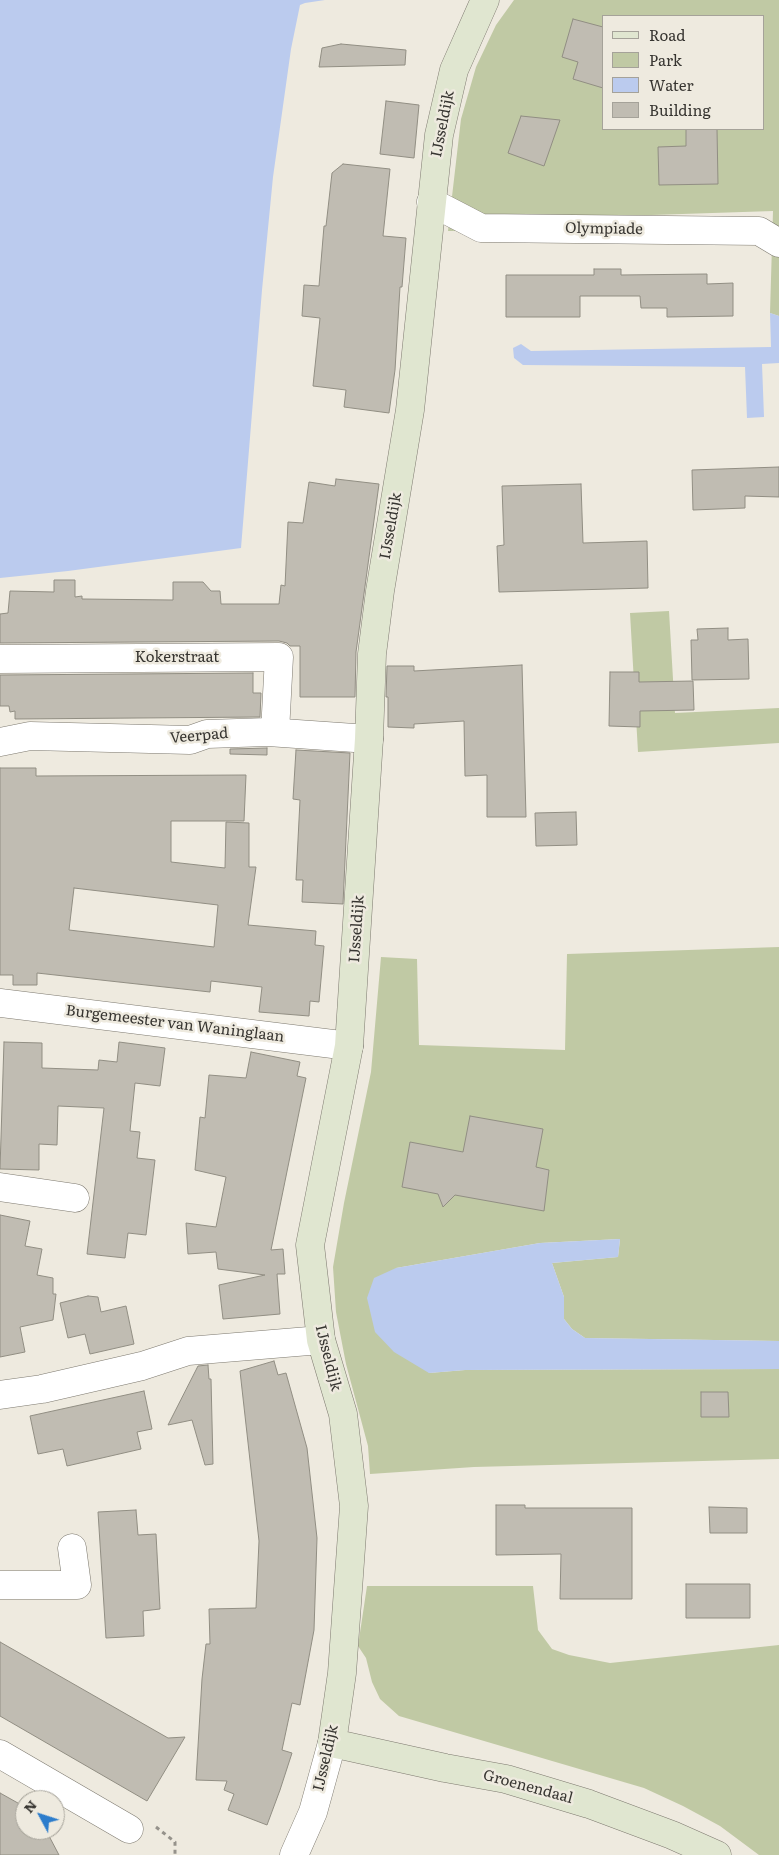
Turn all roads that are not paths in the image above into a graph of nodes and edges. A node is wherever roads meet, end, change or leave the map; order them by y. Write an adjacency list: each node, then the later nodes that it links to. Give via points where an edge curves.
1 (485, 0): 2 (street, IJsseldijk, via 454,70 439,135)
2 (431, 202): 3 (street, Olympiade, via 481,228 759,231); 6 (street, IJsseldijk, via 410,410 372,654)
3 (779, 242)
4 (0, 659): 5 (street, Kokerstraat, via 279,657)
5 (275, 732): 6 (street, Veerpad); 7 (street, Veerpad, via 207,734 190,740 30,736)
6 (369, 739): 9 (street, IJsseldijk)
7 (0, 742)
8 (0, 1003): 9 (street, Burgemeester van Waninglaan)
9 (349, 1046): 12 (street, IJsseldijk, via 310,1245)
10 (0, 1187): 11 (street)
11 (75, 1198)
12 (321, 1340): 13 (street, via 188,1351 142,1366); 16 (street, IJsseldijk, via 343,1414 354,1506 342,1673)
13 (0, 1396)
14 (72, 1548): 15 (street, via 77,1585)
15 (0, 1585)
16 (332, 1743): 19 (street, IJsseldijk, via 313,1812); 20 (street, Groenendaal, via 506,1779 589,1804)
17 (0, 1754): 18 (street)
18 (130, 1828)
19 (294, 1855)
20 (718, 1855)

